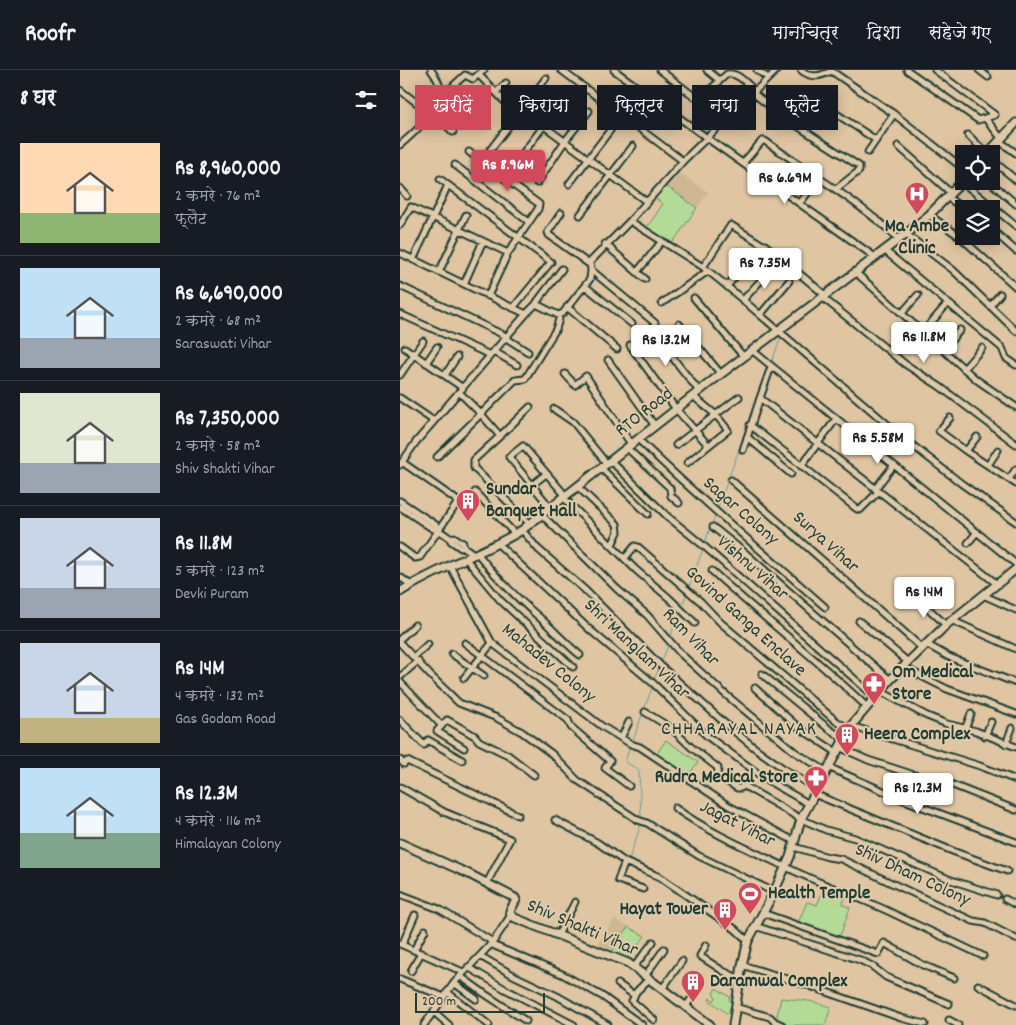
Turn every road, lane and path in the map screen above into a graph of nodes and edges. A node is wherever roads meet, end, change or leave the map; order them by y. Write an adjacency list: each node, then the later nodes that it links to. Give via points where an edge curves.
1 (431, 70): 20 (street)
2 (484, 70): 14 (street)
3 (561, 70): 58 (street)
4 (614, 70): 44 (street)
5 (661, 70): 18 (street, via 700,99)
6 (707, 70): 18 (street)
7 (757, 70): 17 (street)
8 (777, 70): 17 (street)
9 (801, 70): 12 (street, via 817,77)
10 (907, 70): 33 (street, via 978,120)
11 (936, 70): 33 (street, via 995,115)
12 (832, 71): 31 (street)
13 (981, 71): 15 (street)
14 (479, 75): 21 (street, via 473,79 465,75); 26 (street)
15 (988, 77)
16 (546, 78): 22 (street)
17 (768, 78): 25 (street)
18 (720, 80): 23 (street, via 732,73)
19 (506, 83): 26 (street)
20 (440, 85)
21 (454, 85)
22 (540, 85)
23 (746, 85)
24 (400, 90): 29 (street)
25 (756, 90)
26 (496, 92): 28 (street)
27 (756, 94): 72 (street, via 782,116 859,166 859,171)
28 (501, 97)
29 (415, 101)
30 (589, 112): 47 (street)
31 (894, 114): 46 (street); 59 (street)
32 (838, 115): 46 (street)
33 (985, 118): 45 (street)
34 (1016, 124): 45 (street)
35 (416, 130): 48 (street)
36 (451, 130): 42 (street)
37 (506, 130): 56 (street)
38 (539, 130): 63 (street)
39 (550, 130): 47 (street)
40 (611, 130): 57 (street)
41 (715, 130): 44 (street)
42 (453, 132)
43 (968, 136): 49 (street)
44 (707, 138): 58 (street); 60 (street)
45 (1000, 139): 50 (street); 55 (street)
46 (876, 140): 54 (street)
47 (565, 141): 57 (street); 68 (street)
48 (400, 145)
49 (978, 145)
50 (995, 145)
51 (633, 146): 64 (street)
52 (898, 146): 76 (street)
53 (469, 152): 88 (street, via 538,202 539,206)
54 (868, 152)
55 (1016, 153)
56 (488, 154)
57 (588, 158): 64 (street); 69 (street)
58 (683, 161): 79 (street)
59 (955, 162)
60 (743, 163): 65 (street, via 763,140); 80 (street)
61 (455, 165): 88 (street)
62 (1000, 167): 67 (street)
63 (512, 169)
64 (610, 175): 79 (street); 83 (street)
65 (819, 178): 72 (street); 80 (street)
66 (440, 179): 70 (street)
67 (1016, 180)
68 (537, 183)
69 (569, 184)
70 (448, 185): 86 (street); 93 (street)
71 (400, 188): 77 (street)
72 (836, 189): 95 (street)
73 (955, 189): 76 (street, RTO Road)
74 (974, 190): 90 (street)
75 (1000, 190): 81 (street)
76 (949, 195): 78 (street); 84 (street, RTO Road)
77 (407, 196)
78 (955, 201)
79 (647, 202): 87 (street)
80 (800, 203): 104 (street)
81 (1016, 204)
82 (561, 213): 106 (street, via 548,235)
83 (580, 215)
84 (929, 215): 92 (street, RTO Road); 120 (street, via 959,236)
85 (466, 216): 91 (street)
86 (433, 218): 89 (street, via 411,207); 91 (street); 105 (street)
87 (630, 221): 97 (street); 98 (street)
88 (529, 222): 93 (street)
89 (400, 225)
90 (1016, 226)
91 (459, 230): 96 (street); 111 (street)
92 (906, 234): 95 (street, RTO Road); 130 (street, via 953,270)
93 (518, 238): 102 (street); 132 (street, via 550,262)
94 (1000, 238): 100 (street)
95 (899, 240): 99 (street, RTO Road)
96 (483, 241): 102 (street); 116 (street)
97 (662, 241): 107 (street); 112 (street)
98 (606, 244): 106 (street); 112 (street)
99 (884, 250): 104 (street, RTO Road); 128 (street)
100 (1016, 251)
101 (400, 253): 105 (street)
102 (508, 253): 123 (street)
103 (755, 254): 119 (street)
104 (875, 256): 113 (street, RTO Road)
105 (414, 260): 111 (street)
106 (590, 267): 118 (street, via 590,279); 138 (street)
107 (702, 267): 110 (street); 124 (street, via 731,225 764,245)
108 (773, 267): 126 (street)
109 (562, 269): 129 (street)
110 (708, 271): 119 (street); 127 (street)
111 (439, 272): 116 (street)
112 (637, 272): 114 (street)
113 (855, 272): 124 (street, RTO Road); 135 (street)
114 (645, 279)
115 (789, 281): 136 (street)
116 (464, 284): 123 (street)
117 (400, 286): 146 (street)
118 (585, 286): 131 (street); 139 (street)
119 (726, 286): 126 (street)
120 (1016, 287)
121 (1000, 294): 130 (street)
122 (918, 295): 135 (street)
123 (488, 296): 132 (street)
124 (824, 296): 144 (street, RTO Road); 192 (street, via 905,364)
125 (694, 298): 159 (street)
126 (743, 300): 136 (street)
127 (662, 303)
128 (948, 303): 145 (street); 163 (street, via 1002,348 1006,358)
129 (536, 304): 131 (street, via 558,315); 134 (street)
130 (990, 306): 143 (street)
131 (567, 307): 152 (street)
132 (513, 308): 134 (street)
133 (400, 314): 156 (street)
134 (526, 314): 146 (street)
135 (902, 314): 145 (street)
136 (760, 315): 144 (street)
137 (559, 319): 179 (street, via 525,379 514,380)
138 (654, 323)
139 (632, 324)
140 (679, 324): 168 (street)
141 (650, 330): 171 (street)
142 (960, 330): 153 (street)
143 (1016, 330)
144 (778, 331): 154 (street, RTO Road); 223 (street, via 902,437)
145 (923, 332): 153 (street)
146 (507, 338): 155 (street); 156 (street)
147 (424, 341): 157 (street)
148 (630, 345): 178 (street)
149 (437, 347): 161 (street)
150 (405, 348): 157 (street)
151 (982, 348): 165 (street)
152 (618, 349)
153 (943, 350): 165 (street)
154 (753, 351): 159 (street, RTO Road); 164 (street)
155 (528, 352)
156 (491, 353): 162 (street); 170 (street)
157 (414, 354): 161 (street); 166 (street)
158 (457, 357): 169 (street)
159 (744, 357): 168 (street, RTO Road)
160 (608, 360): 185 (street)
161 (426, 362): 169 (street)
162 (517, 365)
163 (1016, 365)
164 (771, 367): 174 (street); 182 (street)
165 (964, 369): 176 (street)
166 (400, 374)
167 (565, 374): 195 (street, via 574,384 586,376)
168 (721, 374): 171 (street, RTO Road)
169 (444, 375): 170 (street)
170 (461, 390): 179 (street); 183 (street)
171 (696, 394): 178 (street, RTO Road); 180 (street)
172 (739, 397): 180 (street)
173 (400, 398): 183 (street)
174 (760, 398): 184 (street); 191 (street)
175 (530, 407): 187 (street)
176 (1016, 407)
177 (554, 408): 202 (street, via 573,422)
178 (676, 409): 185 (street, RTO Road); 186 (street)
179 (481, 414): 187 (street); 199 (street)
180 (716, 415): 186 (street); 194 (street, via 728,430)
181 (950, 418): 198 (street, via 940,431)
182 (836, 419): 191 (street); 205 (street)
183 (434, 421): 201 (street)
184 (750, 425): 188 (street); 204 (street)
185 (655, 426): 190 (street, RTO Road)
186 (696, 430): 193 (street); 194 (street)
187 (500, 436): 224 (street, via 474,460 474,468)
188 (746, 437): 196 (street); 208 (street)
189 (977, 437): 198 (street)
190 (638, 439): 195 (street, RTO Road); 247 (street, Sagar Colony, via 675,476)
191 (818, 444): 204 (street); 214 (street)
192 (1016, 444)
193 (676, 445)
194 (708, 445): 200 (street)
195 (629, 446): 202 (street, RTO Road); 218 (street, via 670,488 671,496)
196 (743, 450)
197 (998, 450): 203 (street)
198 (966, 451): 203 (street)
199 (437, 457)
200 (688, 463)
201 (401, 464): 226 (street, via 458,501)
202 (607, 464): 213 (street, RTO Road); 222 (street); 274 (street, Vishnu Vihar)
203 (988, 465): 209 (street)
204 (801, 466): 214 (street, via 859,510)
205 (894, 466): 214 (street); 228 (street)
206 (1016, 469): 209 (street)
207 (546, 474): 212 (street); 212 (street, via 524,446 509,457); 216 (street)
208 (791, 474)
209 (1009, 479): 211 (street)
210 (731, 480): 257 (street, Surya Vihar)
211 (1016, 484)
212 (532, 485): 220 (street)
213 (578, 486): 216 (street, RTO Road); 232 (street, via 617,524 618,532)
214 (876, 490): 242 (street)
215 (475, 492): 229 (street)
216 (564, 496): 220 (street, RTO Road); 232 (street)
217 (400, 501): 226 (street)
218 (679, 503)
219 (400, 507): 226 (street, via 433,529)
220 (550, 507): 221 (street, RTO Road)
221 (541, 514): 224 (street, RTO Road); 296 (street, Ram Vihar, via 725,694 795,752)
222 (648, 514)
223 (1016, 522)
224 (530, 524): 227 (street, RTO Road)
225 (713, 527): 270 (street)
226 (438, 529): 233 (street, via 418,558); 234 (street)
227 (522, 530): 229 (street, RTO Road); 301 (street, via 538,549 729,727)
228 (977, 532): 230 (street); 237 (street)
229 (515, 534): 231 (street, RTO Road)
230 (968, 543)
231 (498, 544): 234 (street, RTO Road); 302 (street, Shri Manglam Vihar, via 707,736 766,780)
232 (612, 545): 235 (street)
233 (400, 548)
234 (477, 554): 236 (street, RTO Road); 260 (street, via 517,599)
235 (625, 558): 251 (street); 283 (street, Govind Ganga Enclave, via 634,546 638,548 806,696)
236 (466, 559): 238 (street, RTO Road); 264 (street, via 500,600)
237 (1016, 564)
238 (450, 566): 243 (street, RTO Road); 255 (street, Mahadev Colony)
239 (712, 571): 275 (street)
240 (1015, 572): 242 (street)
241 (400, 577): 243 (street)
242 (997, 584): 245 (street)
243 (411, 585): 244 (street, RTO Road)
244 (400, 592)
245 (983, 595): 248 (street); 250 (street)
246 (917, 598): 250 (street)
247 (825, 606)
248 (1016, 610)
249 (859, 621): 263 (street)
250 (948, 622): 257 (street); 258 (street)
251 (695, 623)
252 (415, 625): 253 (street)
253 (400, 641): 262 (street)
254 (465, 643): 261 (street)
255 (492, 643): 261 (street); 287 (street, Mahadev Colony)
256 (428, 644): 262 (street)
257 (924, 646): 263 (street); 272 (street, Surya Vihar)
258 (1016, 649)
259 (452, 654): 265 (street)
260 (580, 655)
261 (482, 656): 265 (street); 299 (street, via 568,720 571,727 610,761 605,768)
262 (416, 659): 268 (street); 316 (street, via 459,703 522,732 552,754 577,780 609,802 699,856)
263 (906, 665): 270 (street); 278 (street, via 947,689)
264 (573, 666)
265 (472, 668): 267 (street); 269 (street)
266 (762, 674): 288 (street)
267 (484, 676)
268 (400, 678)
269 (464, 678)
270 (890, 680): 274 (street)
271 (400, 682): 282 (street)
272 (1016, 683)
273 (755, 688): 293 (street, via 798,727)
274 (877, 694): 275 (street); 285 (street, Vishnu Vihar)
275 (866, 707): 283 (street)
276 (645, 712): 306 (street, via 671,728 718,768 717,775 737,788 743,784)
277 (971, 714): 285 (street)
278 (1016, 714)
279 (400, 720): 295 (street, via 424,745 428,740)
280 (629, 722): 287 (street)
281 (991, 722): 286 (street)
282 (441, 725): 291 (street, via 437,731); 297 (street, via 447,720 508,755)
283 (850, 728): 288 (street); 298 (street, via 980,766)
284 (1012, 728): 290 (street)
285 (965, 729): 286 (street, Vishnu Vihar)
286 (986, 736): 290 (street, Vishnu Vihar)
287 (621, 738): 289 (street, Mahadev Colony)
288 (844, 739): 293 (street)
289 (631, 744): 310 (street, Shiv Dham Colony)
290 (1006, 744): 292 (street, Vishnu Vihar)
291 (464, 748)
292 (1016, 748)
293 (838, 750): 296 (street); 304 (street, via 962,788)
294 (400, 760): 305 (street)
295 (462, 760)
296 (827, 769): 301 (street); 308 (street, Ram Vihar)
297 (534, 775)
298 (1016, 780)
299 (629, 786)
300 (400, 788): 314 (street, via 444,812 510,840)
301 (815, 791): 302 (street); 313 (street)
302 (809, 804): 306 (street)
303 (675, 808): 312 (street, Jagat Vihar, via 702,827)
304 (1016, 810)
305 (518, 815)
306 (801, 819): 310 (street); 318 (street, via 863,841 950,880)
307 (555, 820): 311 (street)
308 (1016, 842)
309 (400, 843): 314 (street, Shiv Shakti Vihar)
310 (794, 844): 312 (street); 328 (street, Shiv Dham Colony, via 841,859)
311 (625, 862): 315 (street, via 618,880); 329 (street, via 660,877)
312 (785, 867): 316 (street); 338 (street, Jagat Vihar)
313 (1007, 871)
314 (487, 883): 324 (street, Shiv Shakti Vihar, via 516,898)
315 (643, 889)
316 (774, 892): 322 (street)
317 (400, 894): 331 (street, via 439,909)
318 (996, 895)
319 (1005, 899): 321 (street)
320 (575, 902): 327 (street)
321 (1016, 905)
322 (763, 913): 325 (street); 347 (street, via 878,954 884,943)
323 (415, 915): 332 (street)
324 (510, 915): 327 (street, Shiv Shakti Vihar); 331 (street)
325 (755, 926): 329 (street); 357 (street, via 860,960 886,977)
326 (424, 930): 335 (street)
327 (558, 935): 342 (street, Shiv Shakti Vihar)
328 (1016, 939)
329 (748, 941): 340 (street)
330 (653, 942): 342 (street)
331 (492, 943): 337 (street); 371 (street, via 562,974 602,996)
332 (401, 944): 335 (street)
333 (706, 945): 349 (street, via 700,956)
334 (664, 949): 345 (street)
335 (414, 950): 336 (street)
336 (421, 953): 343 (street); 344 (street)
337 (480, 956): 341 (street); 370 (street)
338 (983, 956)
339 (682, 960): 353 (street)
340 (742, 965): 349 (street); 365 (street)
341 (468, 967): 344 (street); 369 (street)
342 (634, 967): 345 (street, Shiv Shakti Vihar)
343 (411, 971)
344 (462, 974): 350 (street); 364 (street)
345 (647, 977): 353 (street, Shiv Shakti Vihar); 355 (street)
346 (688, 977): 359 (street, via 700,987)
347 (954, 978)
348 (400, 979): 354 (street)
349 (740, 979): 360 (street)
350 (454, 982): 354 (street); 356 (street)
351 (618, 984): 355 (street)
352 (978, 984): 358 (street)
353 (662, 988): 359 (street, Shiv Shakti Vihar)
354 (445, 995): 361 (street); 368 (street)
355 (634, 995): 362 (street, via 632,1001)
356 (476, 1000)
357 (949, 1004)
358 (1016, 1005)
359 (686, 1006): 372 (street, Shiv Shakti Vihar)
360 (735, 1007): 373 (street); 374 (street, via 770,1017)
361 (434, 1012): 366 (street); 367 (street)
362 (654, 1020)
363 (949, 1020): 375 (street)
364 (526, 1021)
365 (924, 1024)
366 (424, 1025)
367 (449, 1025)
368 (490, 1025)
369 (574, 1025)
370 (608, 1025)
371 (642, 1025)
372 (710, 1025)
373 (733, 1025)
374 (782, 1025)
375 (958, 1025)

